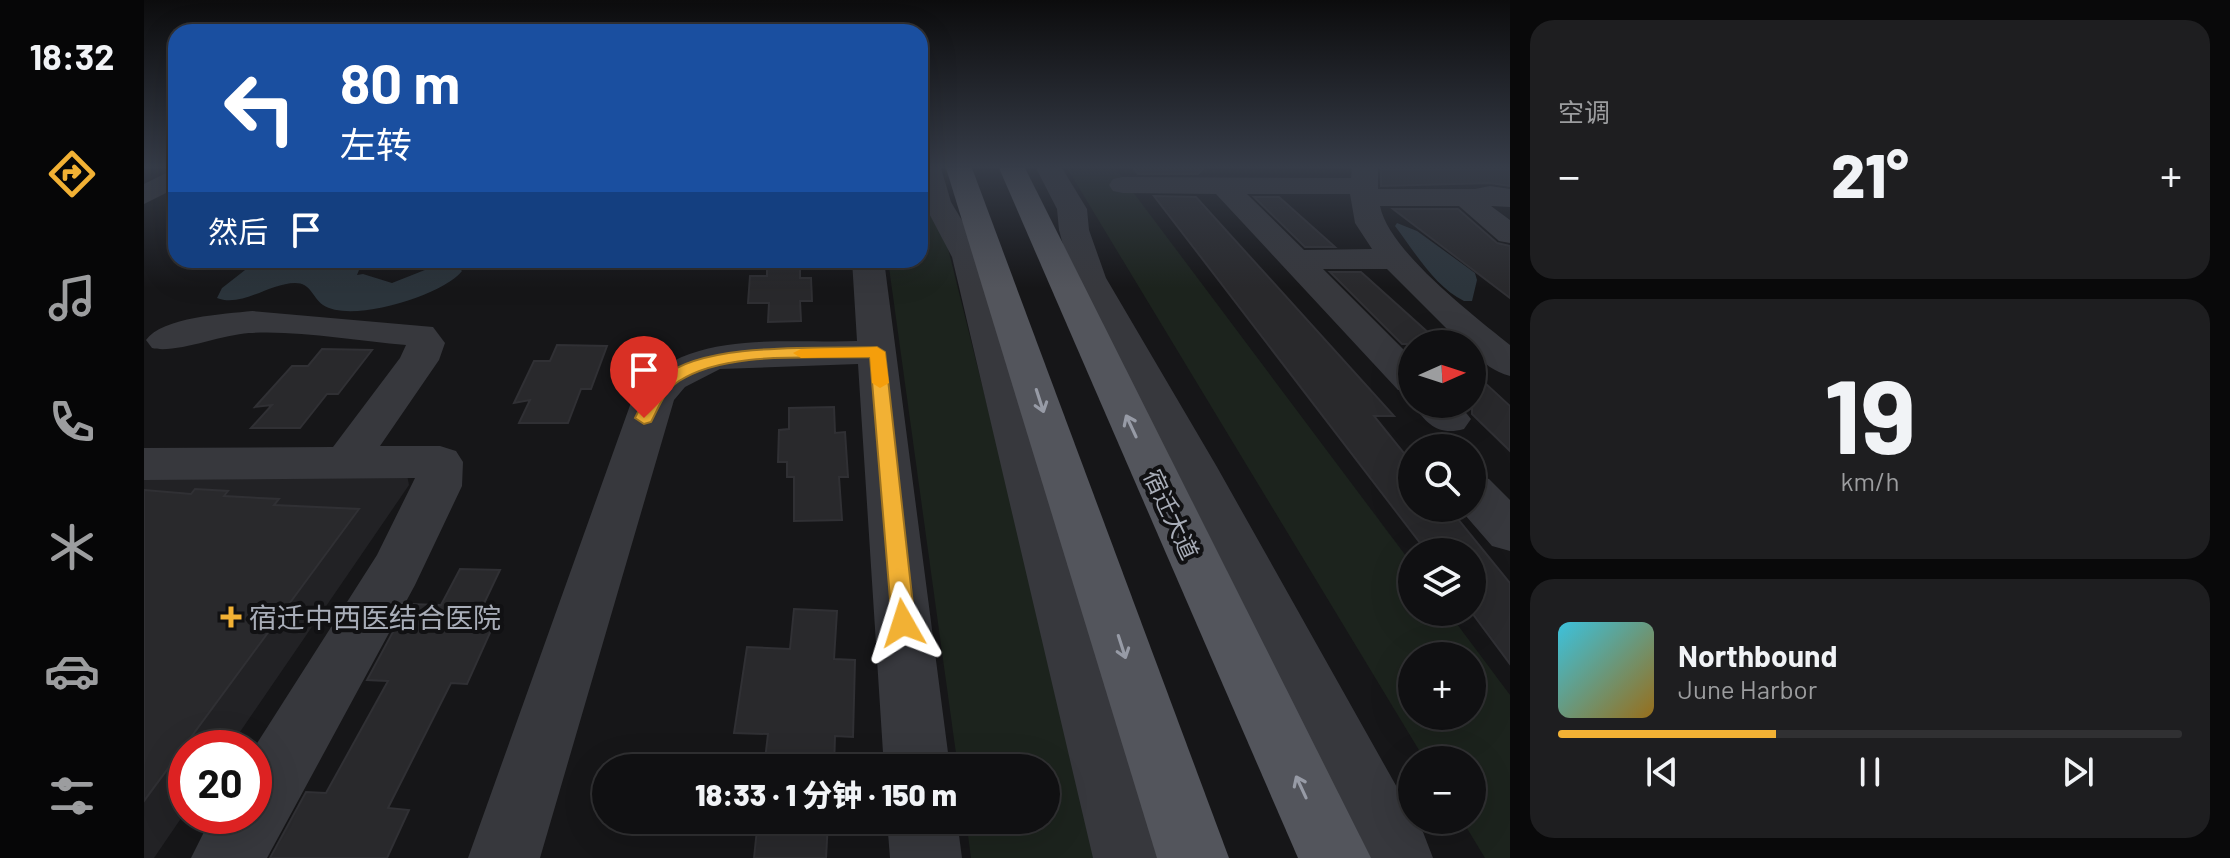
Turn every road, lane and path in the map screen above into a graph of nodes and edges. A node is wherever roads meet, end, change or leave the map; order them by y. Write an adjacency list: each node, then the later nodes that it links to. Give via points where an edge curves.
1 (940, 208): 28 (lane, via 968,257)
2 (973, 208): 29 (main road, one-way to 29)
3 (1031, 208): 30 (main road, 宿迁大道, one-way to 3)
4 (1071, 208): 31 (lane, via 1089,278 1194,467)
5 (1236, 208): 10 (lane)
6 (1368, 208): 9 (lane, via 1370,223)
7 (1474, 208): 8 (lane)
8 (1510, 234)
9 (1398, 259): 10 (lane); 14 (lane)
10 (1294, 260): 15 (lane)
11 (869, 268): 13 (lane)
12 (161, 343): 17 (lane, via 202,328 252,322 420,335 426,343 419,360)
13 (877, 352): 21 (lane); 26 (lane, via 713,358 671,378 654,397)
14 (1510, 364)
15 (1398, 367)
16 (144, 464): 17 (lane)
17 (332, 472): 18 (lane); 22 (lane, via 440,462 438,486 396,570)
18 (144, 482)
19 (1486, 506): 20 (lane)
20 (1510, 532)
21 (916, 754)
22 (272, 782)
23 (241, 834): 25 (lane)
24 (923, 834): 27 (lane)
25 (227, 858)
26 (504, 858)
27 (926, 858)
28 (1129, 858)
29 (1193, 858)
30 (1335, 858)
31 (1397, 858)

